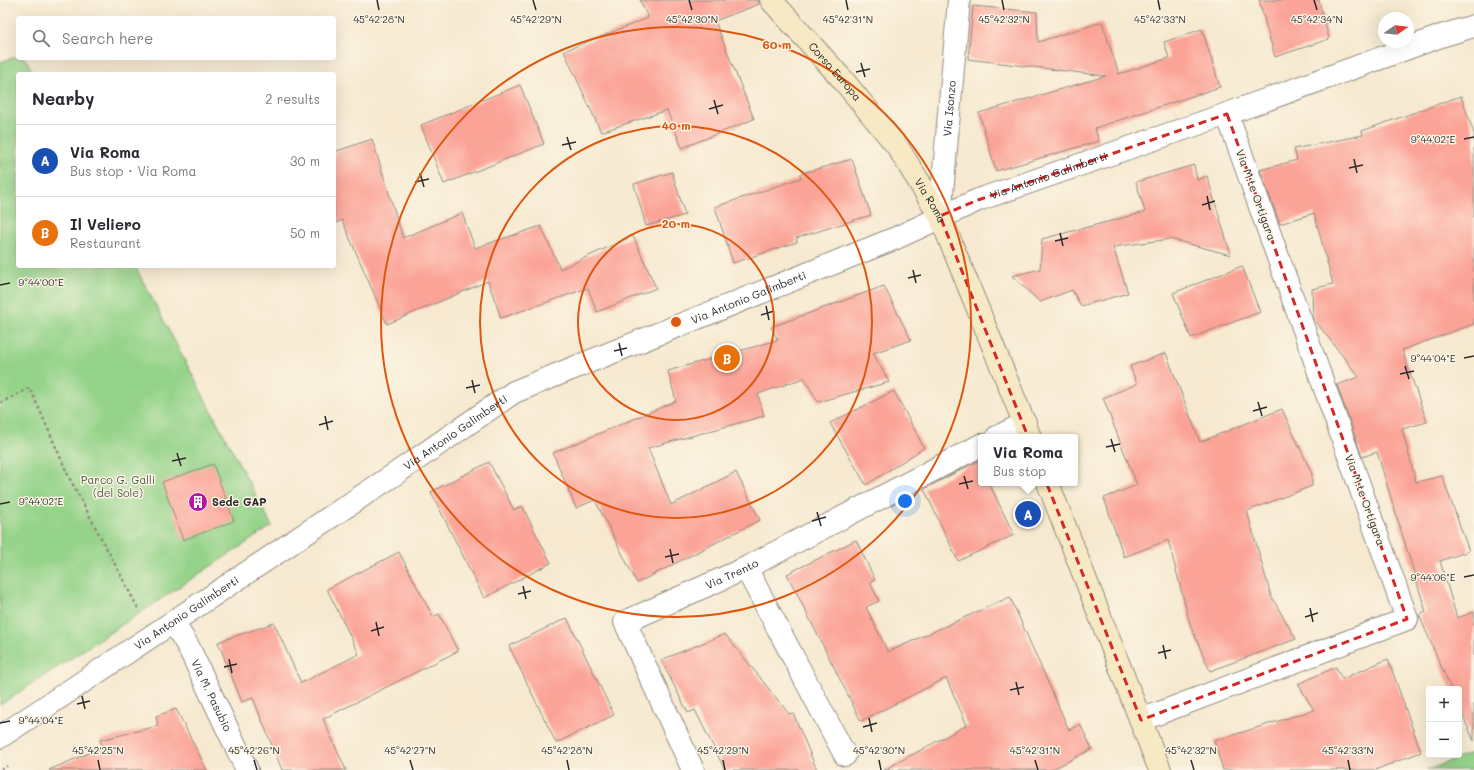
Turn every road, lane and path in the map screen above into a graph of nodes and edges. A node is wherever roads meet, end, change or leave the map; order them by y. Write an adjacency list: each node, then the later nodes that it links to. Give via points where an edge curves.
1 (771, 0): 5 (street, Corso Europa, via 843,80)
2 (958, 0): 6 (street, Via Isonzo)
3 (1474, 26): 4 (street, Via Antonio Galimberti, via 1444,34)
4 (1227, 114): 6 (street, Via Antonio Galimberti, via 978,200); 15 (street, Via M.te Ortigara, via 1407,618)
5 (897, 146): 6 (street, Via Roma)
6 (940, 216): 8 (street, Via Roma); 13 (street, Via Antonio Galimberti, via 896,238 514,392)
7 (0, 403): 14 (path, via 30,388 68,477 141,613)
8 (1027, 430): 9 (street)
9 (1010, 434)
10 (978, 448): 12 (street, Via Trento)
11 (1049, 486): 15 (street)
12 (746, 568): 17 (street); 21 (street, Via Trento, via 625,622)
13 (173, 622): 14 (street, Via Antonio Galimberti); 20 (street, Via M. Pasubio, via 188,646)
14 (147, 640): 16 (street, Via Antonio Galimberti)
15 (1141, 720): 22 (street)
16 (0, 737)
17 (845, 755)
18 (14, 761): 19 (path)
19 (1, 770)
20 (247, 770)
21 (694, 770)
22 (1160, 770)

